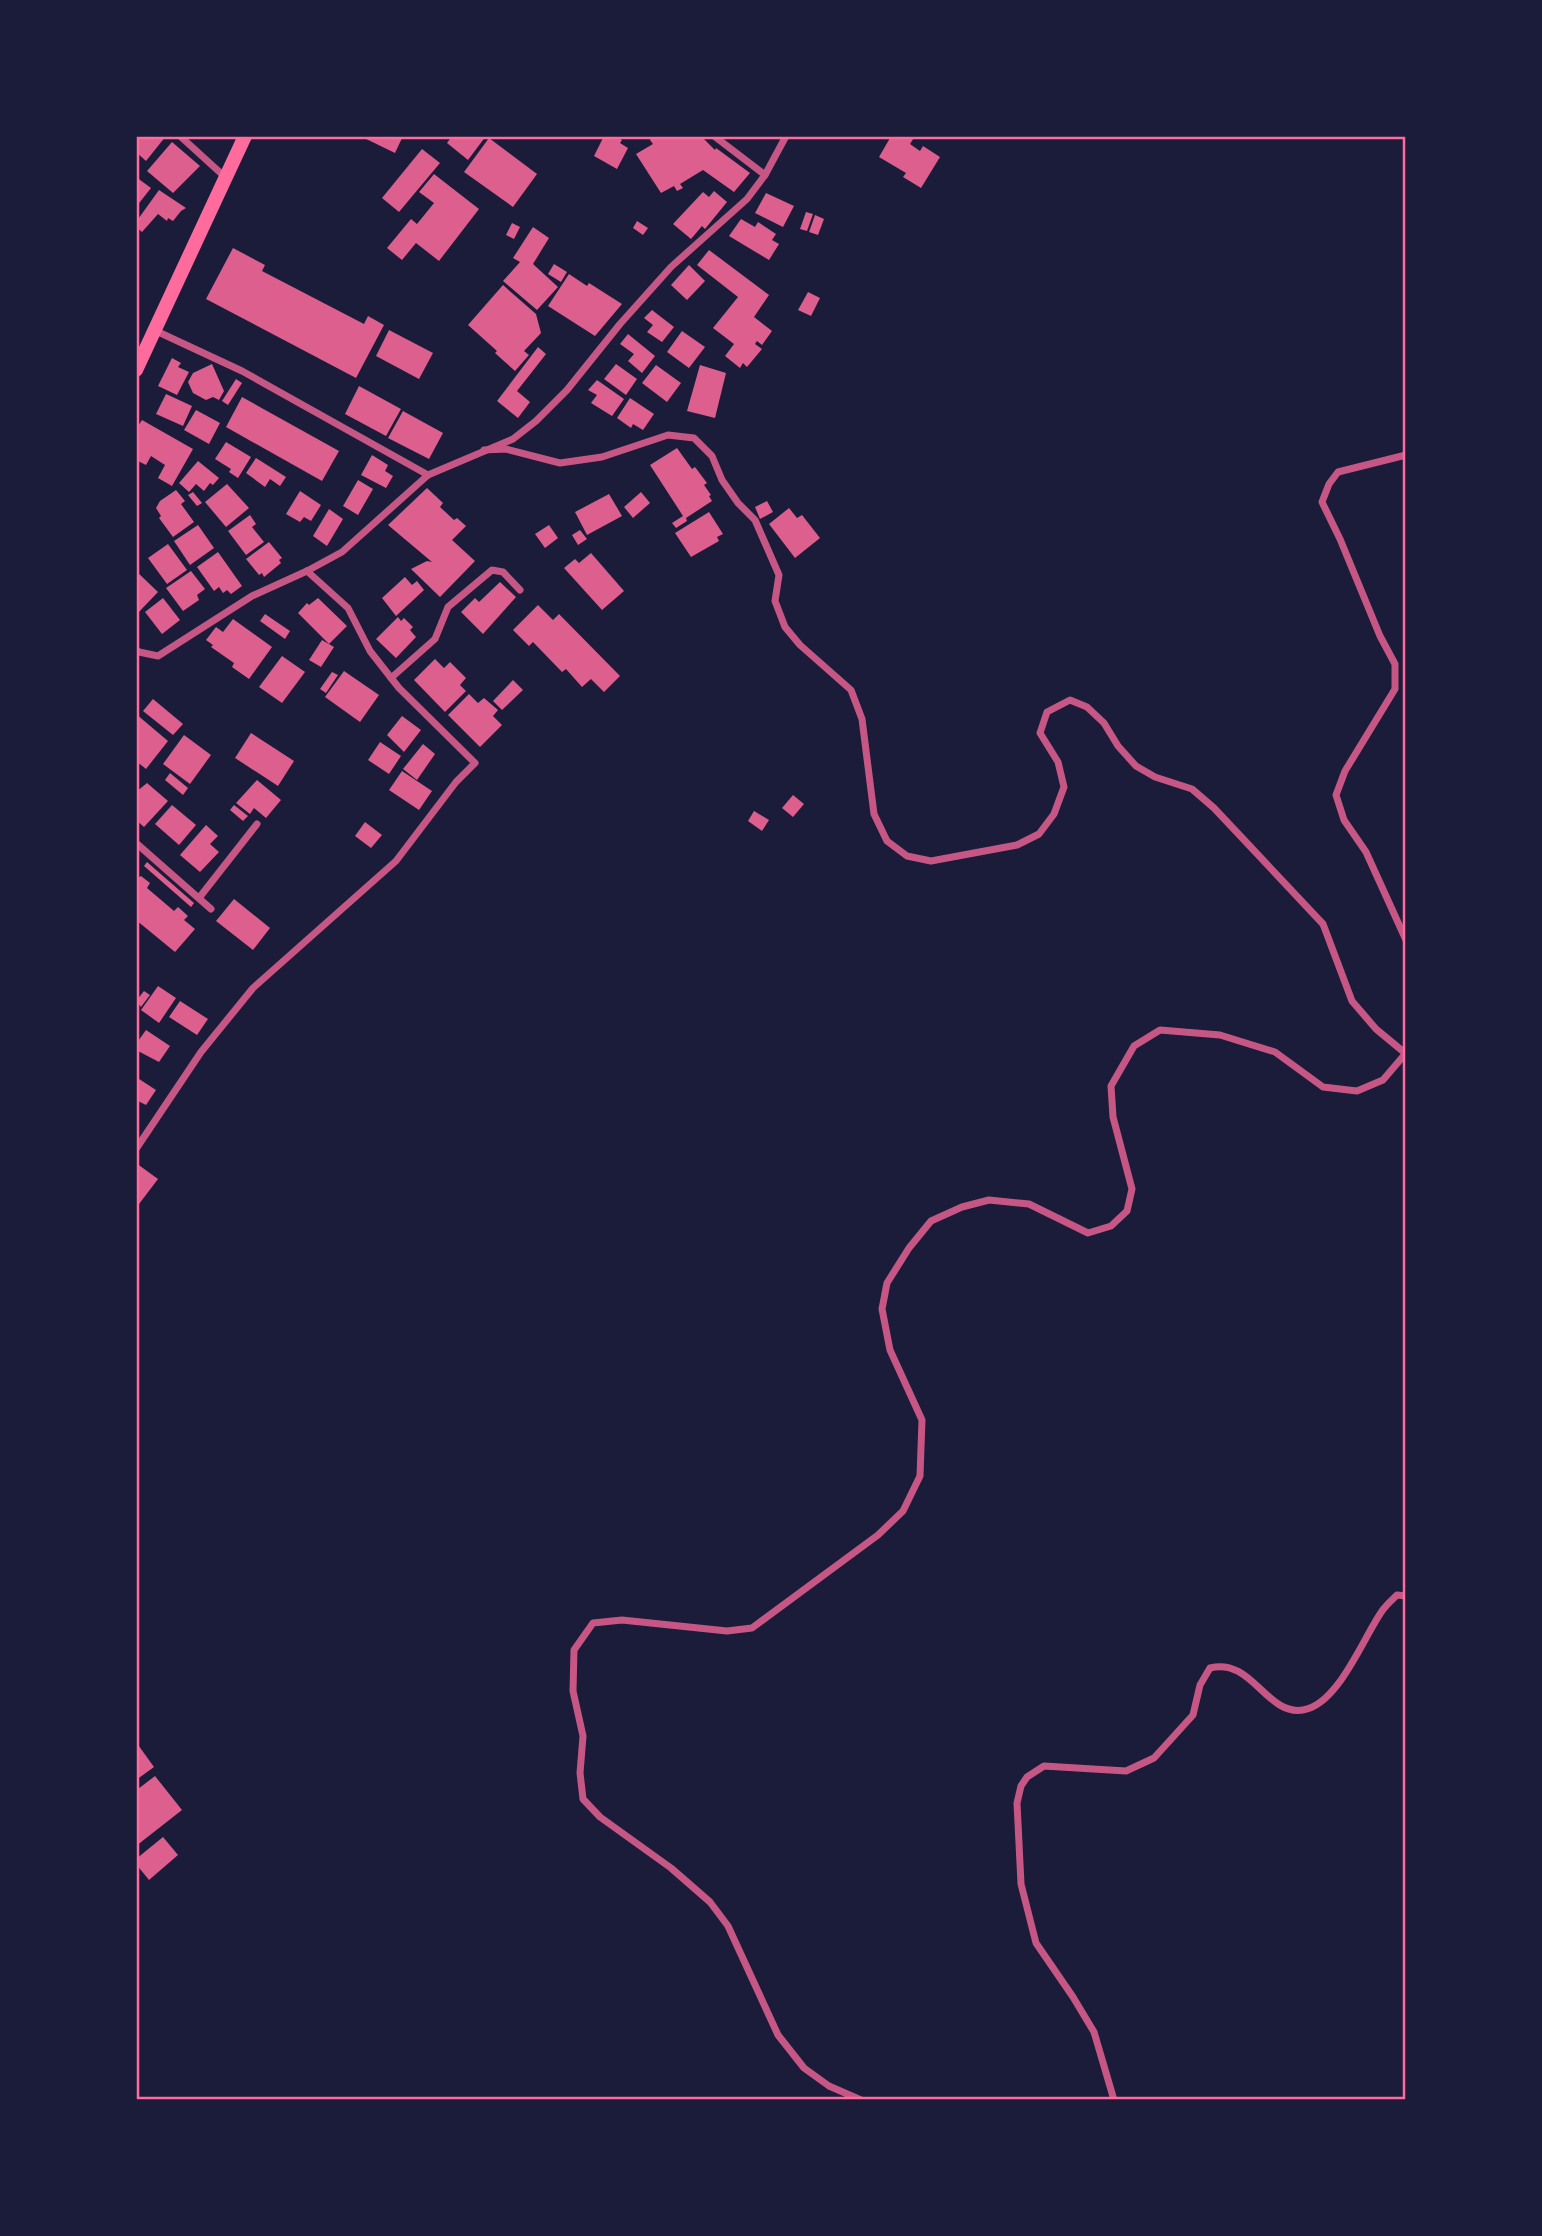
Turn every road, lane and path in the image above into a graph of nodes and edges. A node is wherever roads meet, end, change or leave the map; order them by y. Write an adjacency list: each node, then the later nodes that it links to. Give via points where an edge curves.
1 (180, 136): 6 (street)
2 (245, 136): 6 (main road)
3 (714, 136): 5 (street)
4 (786, 136): 5 (street)
5 (765, 175): 9 (street, via 747,199 671,267 567,390 513,439)
6 (225, 177): 7 (main road)
7 (153, 330): 8 (main road); 11 (street, via 242,371)
8 (136, 370)
9 (484, 450): 11 (street); 21 (street, via 506,449 560,463 602,457 668,435 694,438 712,456 722,480 755,520 779,575 775,601 785,627 851,690 862,719 874,814 887,841 907,856 931,861 1017,845 1039,834 1065,787 1058,762 1040,733 1047,712 1070,700 1078,703 1104,723 1136,766 1192,789 1214,808 1323,923 1352,1001)
10 (1405, 455): 20 (street, via 1338,472 1322,502 1395,664 1395,689 1345,771 1336,795 1344,820 1366,852)
11 (428, 475): 12 (street, via 342,552)
12 (307, 571): 14 (street, via 252,596 158,656); 15 (street, via 348,608 370,651)
13 (520, 590): 15 (street, via 503,572 492,570 448,607 435,639)
14 (136, 650)
15 (391, 678): 22 (street, via 475,763 396,861 253,988 201,1052)
16 (257, 824): 18 (street)
17 (136, 843): 18 (street)
18 (198, 898): 19 (street)
19 (211, 909)
20 (1405, 940)
21 (1405, 1053): 24 (street, via 1383,1080 1357,1091 1323,1087 1275,1052 1220,1035 1160,1030 1134,1046 1111,1086 1113,1117 1132,1189 1127,1210 1111,1226 1088,1233 1028,1204 989,1200 962,1206 931,1220 887,1283 883,1310 890,1350 922,1420 920,1476 903,1511 878,1535 752,1628 727,1631 622,1620 593,1623 575,1650 573,1690 583,1737 583,1799 710,1902 729,1926 778,2035 804,2068)
22 (136, 1149)
23 (1405, 1596): 25 (street, via 1397,1595 1384,1608 1335,1689 1314,1709 1283,1707 1240,1671 1223,1665 1210,1668 1200,1685 1193,1715 1154,1758 1126,1771 1044,1766 1021,1786 1017,1803 1021,1884 1036,1943 1094,2032)
24 (861, 2099)
25 (1114, 2099)

